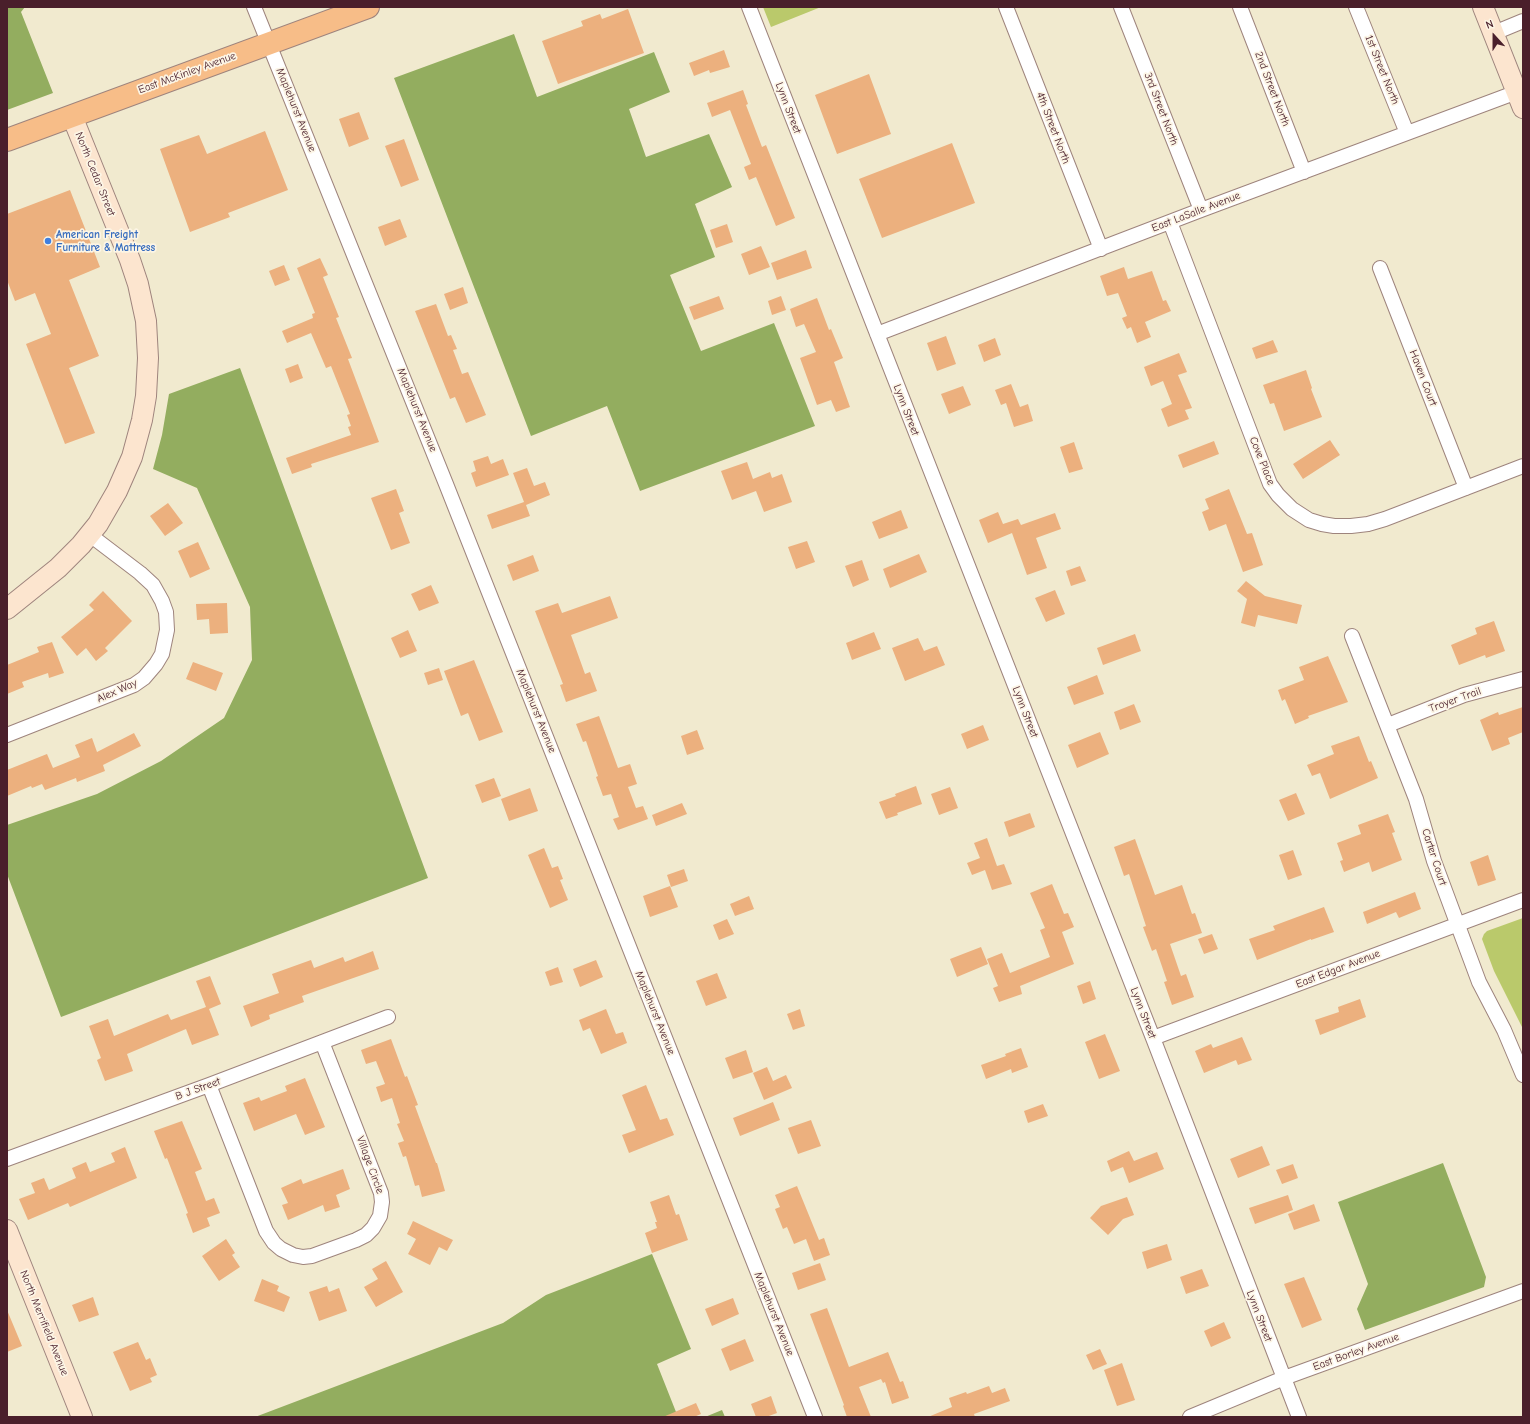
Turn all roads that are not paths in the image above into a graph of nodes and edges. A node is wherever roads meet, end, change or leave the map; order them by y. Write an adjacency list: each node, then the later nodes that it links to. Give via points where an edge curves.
1 (254, 7): 11 (street, Maplehurst Avenue)
2 (368, 7): 11 (main road, East McKinley Avenue)
3 (749, 7): 21 (street, Lynn Street)
4 (1006, 7): 19 (street, 4th Street North)
5 (1122, 7): 17 (street, 3rd Street North)
6 (1240, 7): 16 (street, 2nd Street North)
7 (1356, 7): 14 (street, 1st Street North)
8 (1483, 7): 10 (street)
9 (1523, 21): 10 (street)
10 (1494, 33): 12 (street)
11 (269, 43): 13 (main road, East McKinley Avenue); 42 (street, Maplehurst Avenue)
12 (1520, 100): 14 (street, East LaSalle Avenue)
13 (72, 116): 15 (main road, East McKinley Avenue); 24 (street, North Cedar Street, via 138,284 146,321 148,358 145,402 132,457 117,491)
14 (1407, 133): 16 (street, East LaSalle Avenue)
15 (7, 140)
16 (1304, 172): 17 (street, East LaSalle Avenue)
17 (1201, 210): 18 (street, East LaSalle Avenue)
18 (1170, 222): 19 (street, East LaSalle Avenue); 23 (street, Cove Place, via 1270,484 1292,509 1309,520 1322,524 1357,525 1385,519)
19 (1101, 249): 21 (street, East LaSalle Avenue)
20 (1380, 268): 23 (street, Haven Court)
21 (877, 334): 33 (street, Lynn Street)
22 (1523, 466): 23 (street, Cove Place)
23 (1466, 488)
24 (90, 535): 25 (street, North Cedar Street, via 58,568); 29 (street, Alex Way, via 153,585 166,612 168,630 162,654 144,678 134,685)
25 (7, 609)
26 (1352, 636): 28 (street, Carter Court)
27 (1523, 679): 28 (street, Troyer Trail, via 1464,695)
28 (1388, 725): 31 (street, Carter Court)
29 (7, 735)
30 (1523, 900): 31 (street, East Edgar Avenue)
31 (1458, 924): 33 (street, East Edgar Avenue); 35 (street, Carter Court, via 1479,982 1504,1030)
32 (388, 1017): 34 (street, B J Street)
33 (1153, 1038): 40 (street, Lynn Street)
34 (322, 1042): 36 (street, B J Street); 36 (street, Village Circle, via 381,1193 380,1216 369,1232 356,1240 303,1257 293,1255 274,1243 266,1231)
35 (1523, 1075)
36 (209, 1085): 37 (street, B J Street)
37 (7, 1159)
38 (7, 1230): 41 (street, North Merrifield Avenue)
39 (1523, 1291): 40 (street, East Borley Avenue)
40 (1284, 1378): 43 (street, East Borley Avenue); 44 (street, Lynn Street)
41 (82, 1417)
42 (815, 1417)
43 (1190, 1417)
44 (1299, 1417)

